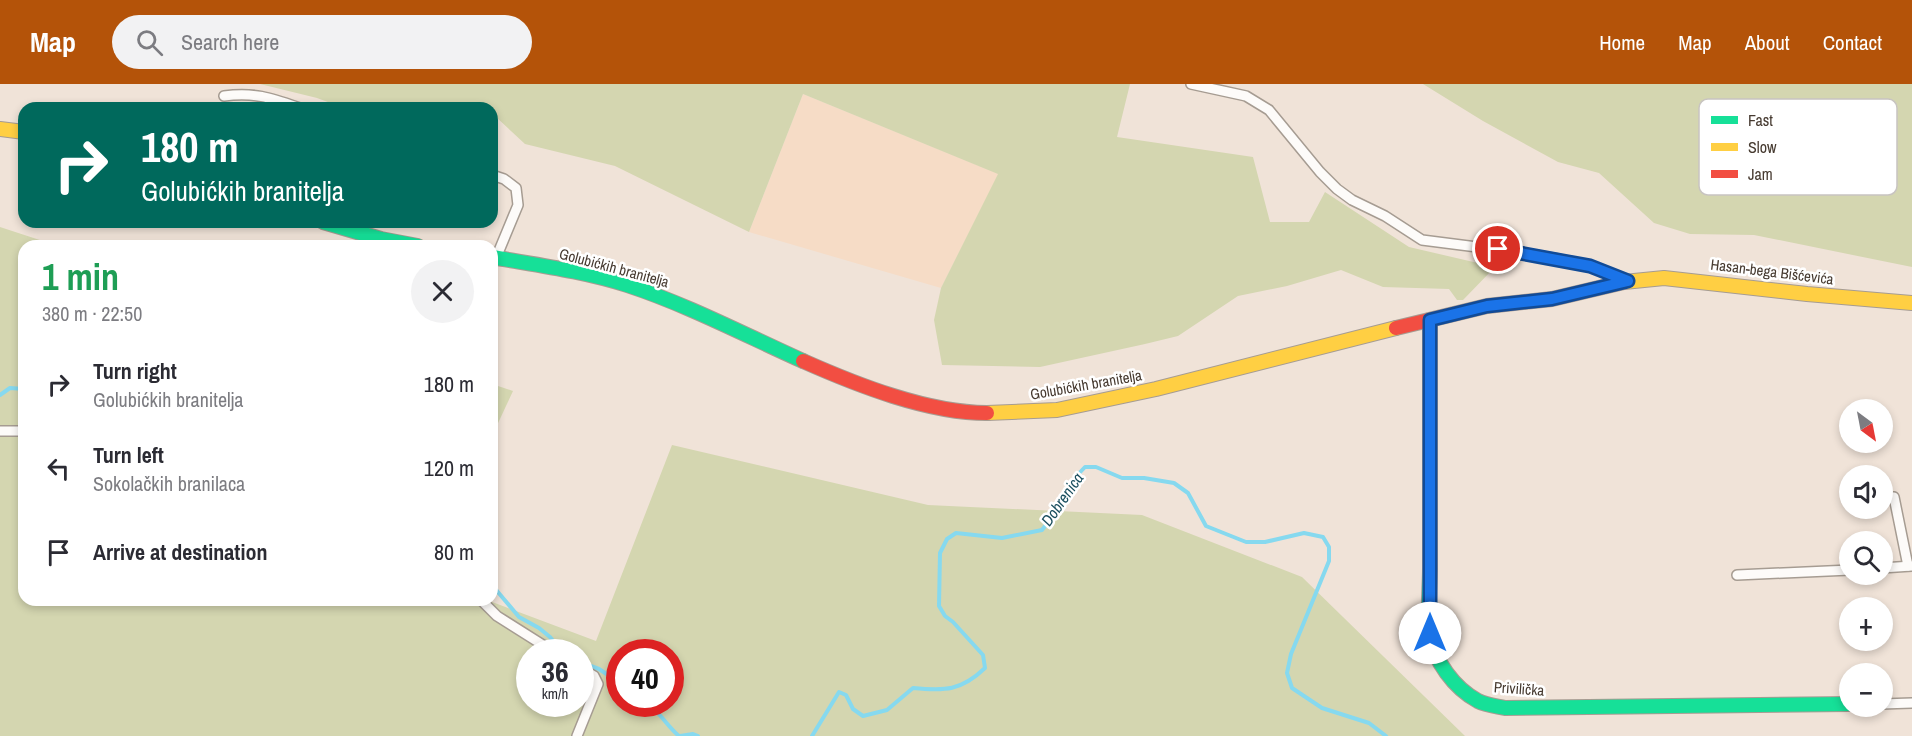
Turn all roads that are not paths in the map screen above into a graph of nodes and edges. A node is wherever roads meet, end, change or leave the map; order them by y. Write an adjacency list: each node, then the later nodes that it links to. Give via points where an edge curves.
1 (1191, 84): 11 (street, via 1246,96 1269,110 1338,189 1422,240 1558,259)
2 (224, 96): 3 (street, via 263,95)
3 (283, 102)
4 (0, 129): 5 (street)
5 (18, 131)
6 (498, 177): 9 (street, via 516,188 518,205)
7 (343, 228): 8 (street)
8 (386, 240)
9 (498, 248)
10 (498, 258): 13 (street, Golubićkih branitelja, via 625,284 683,305 856,384 971,413 1057,410)
11 (1628, 281): 12 (street, Hasan-bega Bišćevića, via 1687,279); 13 (street, Golubićkih branitelja)
12 (1912, 303)
13 (1430, 320): 26 (street, Privilička, via 1430,633 1439,663 1462,690 1476,700 1505,708)
14 (0, 431): 15 (street)
15 (18, 431)
16 (1894, 496): 17 (street)
17 (1910, 566): 18 (street)
18 (1893, 567)
19 (1839, 570): 20 (street)
20 (1737, 575)
21 (487, 606): 22 (street)
22 (533, 639)
23 (594, 676): 24 (street, via 598,684)
24 (594, 694)
25 (1912, 703): 27 (street)
26 (1839, 704)
27 (1893, 704)
28 (585, 717): 29 (street)
29 (577, 736)

